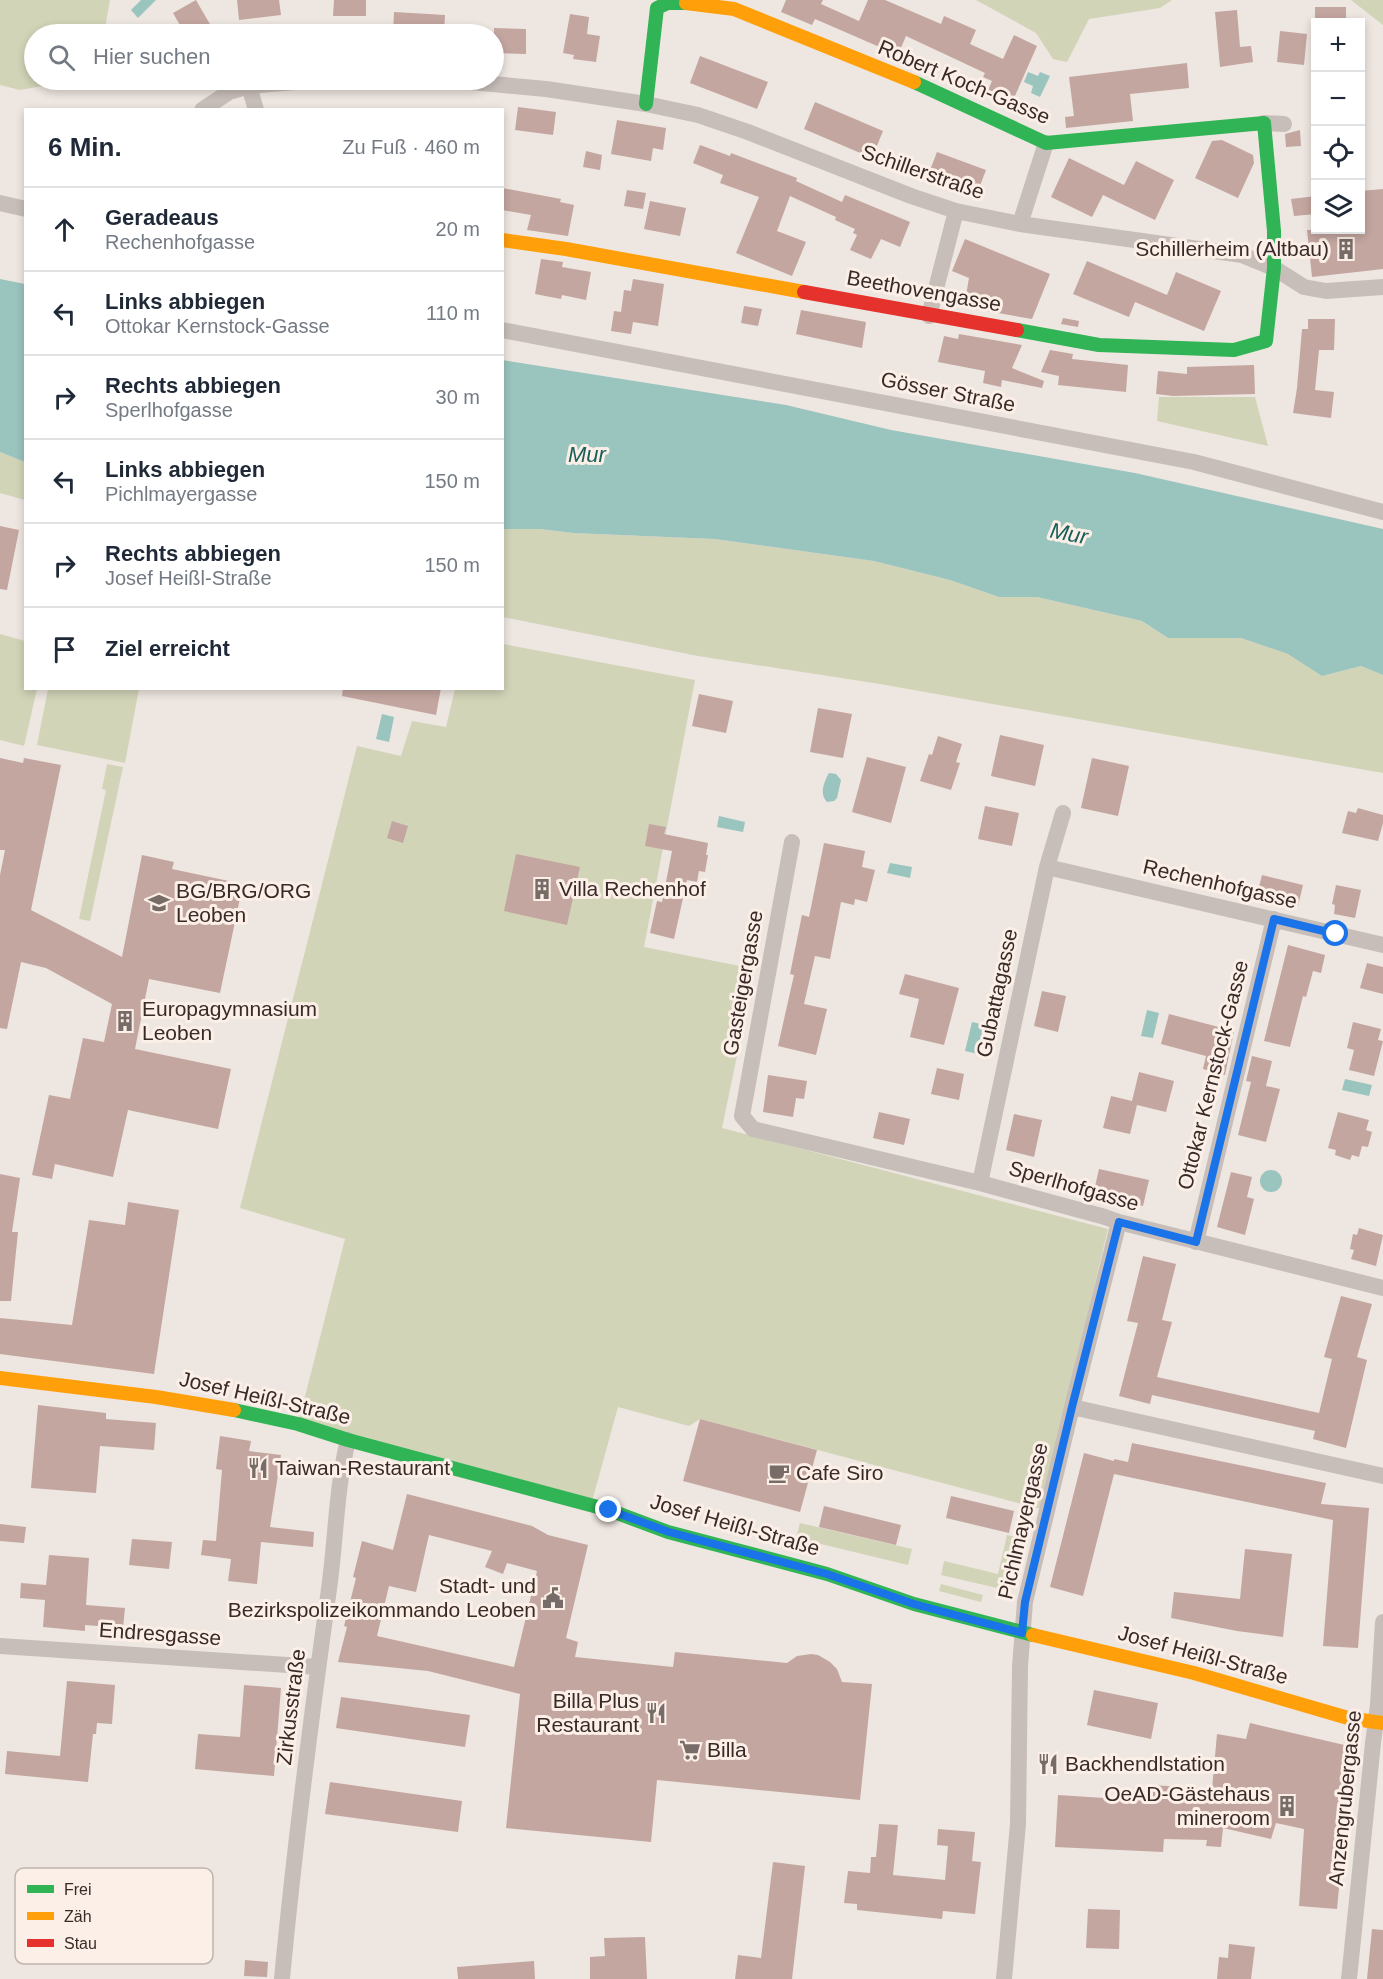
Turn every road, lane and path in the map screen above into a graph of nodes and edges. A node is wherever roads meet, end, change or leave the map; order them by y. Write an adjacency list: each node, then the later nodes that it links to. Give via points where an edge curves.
1 (504, 85): 4 (street, Schillerstraße)
2 (236, 90): 5 (street)
3 (250, 90): 6 (street)
4 (646, 104): 9 (street, Robert Koch-Gasse, via 657,8 668,3 687,3 734,9 933,90); 12 (street, Schillerstraße, via 698,115 748,132)
5 (205, 108)
6 (255, 108)
7 (1264, 123): 8 (street, Robert Koch-Gasse); 9 (street, Robert Koch-Gasse); 15 (street)
8 (1284, 124)
9 (1046, 143): 13 (street)
10 (0, 203): 11 (street)
11 (24, 209)
12 (956, 211): 13 (street, Schillerstraße); 17 (street)
13 (1020, 224): 15 (street, Schillerstraße, via 1242,255)
14 (504, 240): 17 (street, Beethovengasse)
15 (1274, 268): 16 (street, Schillerstraße, via 1304,287 1326,291); 17 (street, Beethovengasse, via 1266,341 1234,350 1099,345)
16 (1383, 287)
17 (929, 316)
18 (504, 330): 19 (street, Gösser Straße, via 1194,462)
19 (1383, 512)
20 (1063, 813): 22 (street, Gubattagasse)
21 (792, 842): 25 (street, Gasteigergasse, via 742,1116)
22 (1047, 867): 23 (street, Rechenhofgasse); 26 (street, Gubattagasse)
23 (1274, 919): 24 (street, Rechenhofgasse); 28 (street, Ottokar Kernstock-Gasse)
24 (1383, 945)
25 (753, 1129): 26 (street, Sperlhofgasse)
26 (980, 1183): 27 (street, Sperlhofgasse)
27 (1119, 1222): 28 (street, Sperlhofgasse); 31 (street, Pichlmayergasse)
28 (1196, 1242): 29 (street, Sperlhofgasse)
29 (1383, 1288)
30 (0, 1378): 32 (street, Josef Heißl-Straße, via 222,1407)
31 (1072, 1407): 33 (street); 35 (street, Pichlmayergasse, via 1025,1602)
32 (348, 1440): 35 (street, Josef Heißl-Straße, via 609,1510 669,1532 827,1574 914,1604); 37 (street, Zirkusstraße)
33 (1383, 1476)
34 (1383, 1622): 38 (street, Anzengrubergasse)
35 (1022, 1633): 38 (street, Josef Heißl-Straße, via 1194,1673); 40 (street, Pichlmayergasse, via 1018,1824)
36 (0, 1646): 37 (street, Endresgasse)
37 (318, 1667): 39 (street, Zirkusstraße)
38 (1379, 1723): 41 (street, Anzengrubergasse)
39 (282, 1979)
40 (1004, 1979)
41 (1349, 1979)

